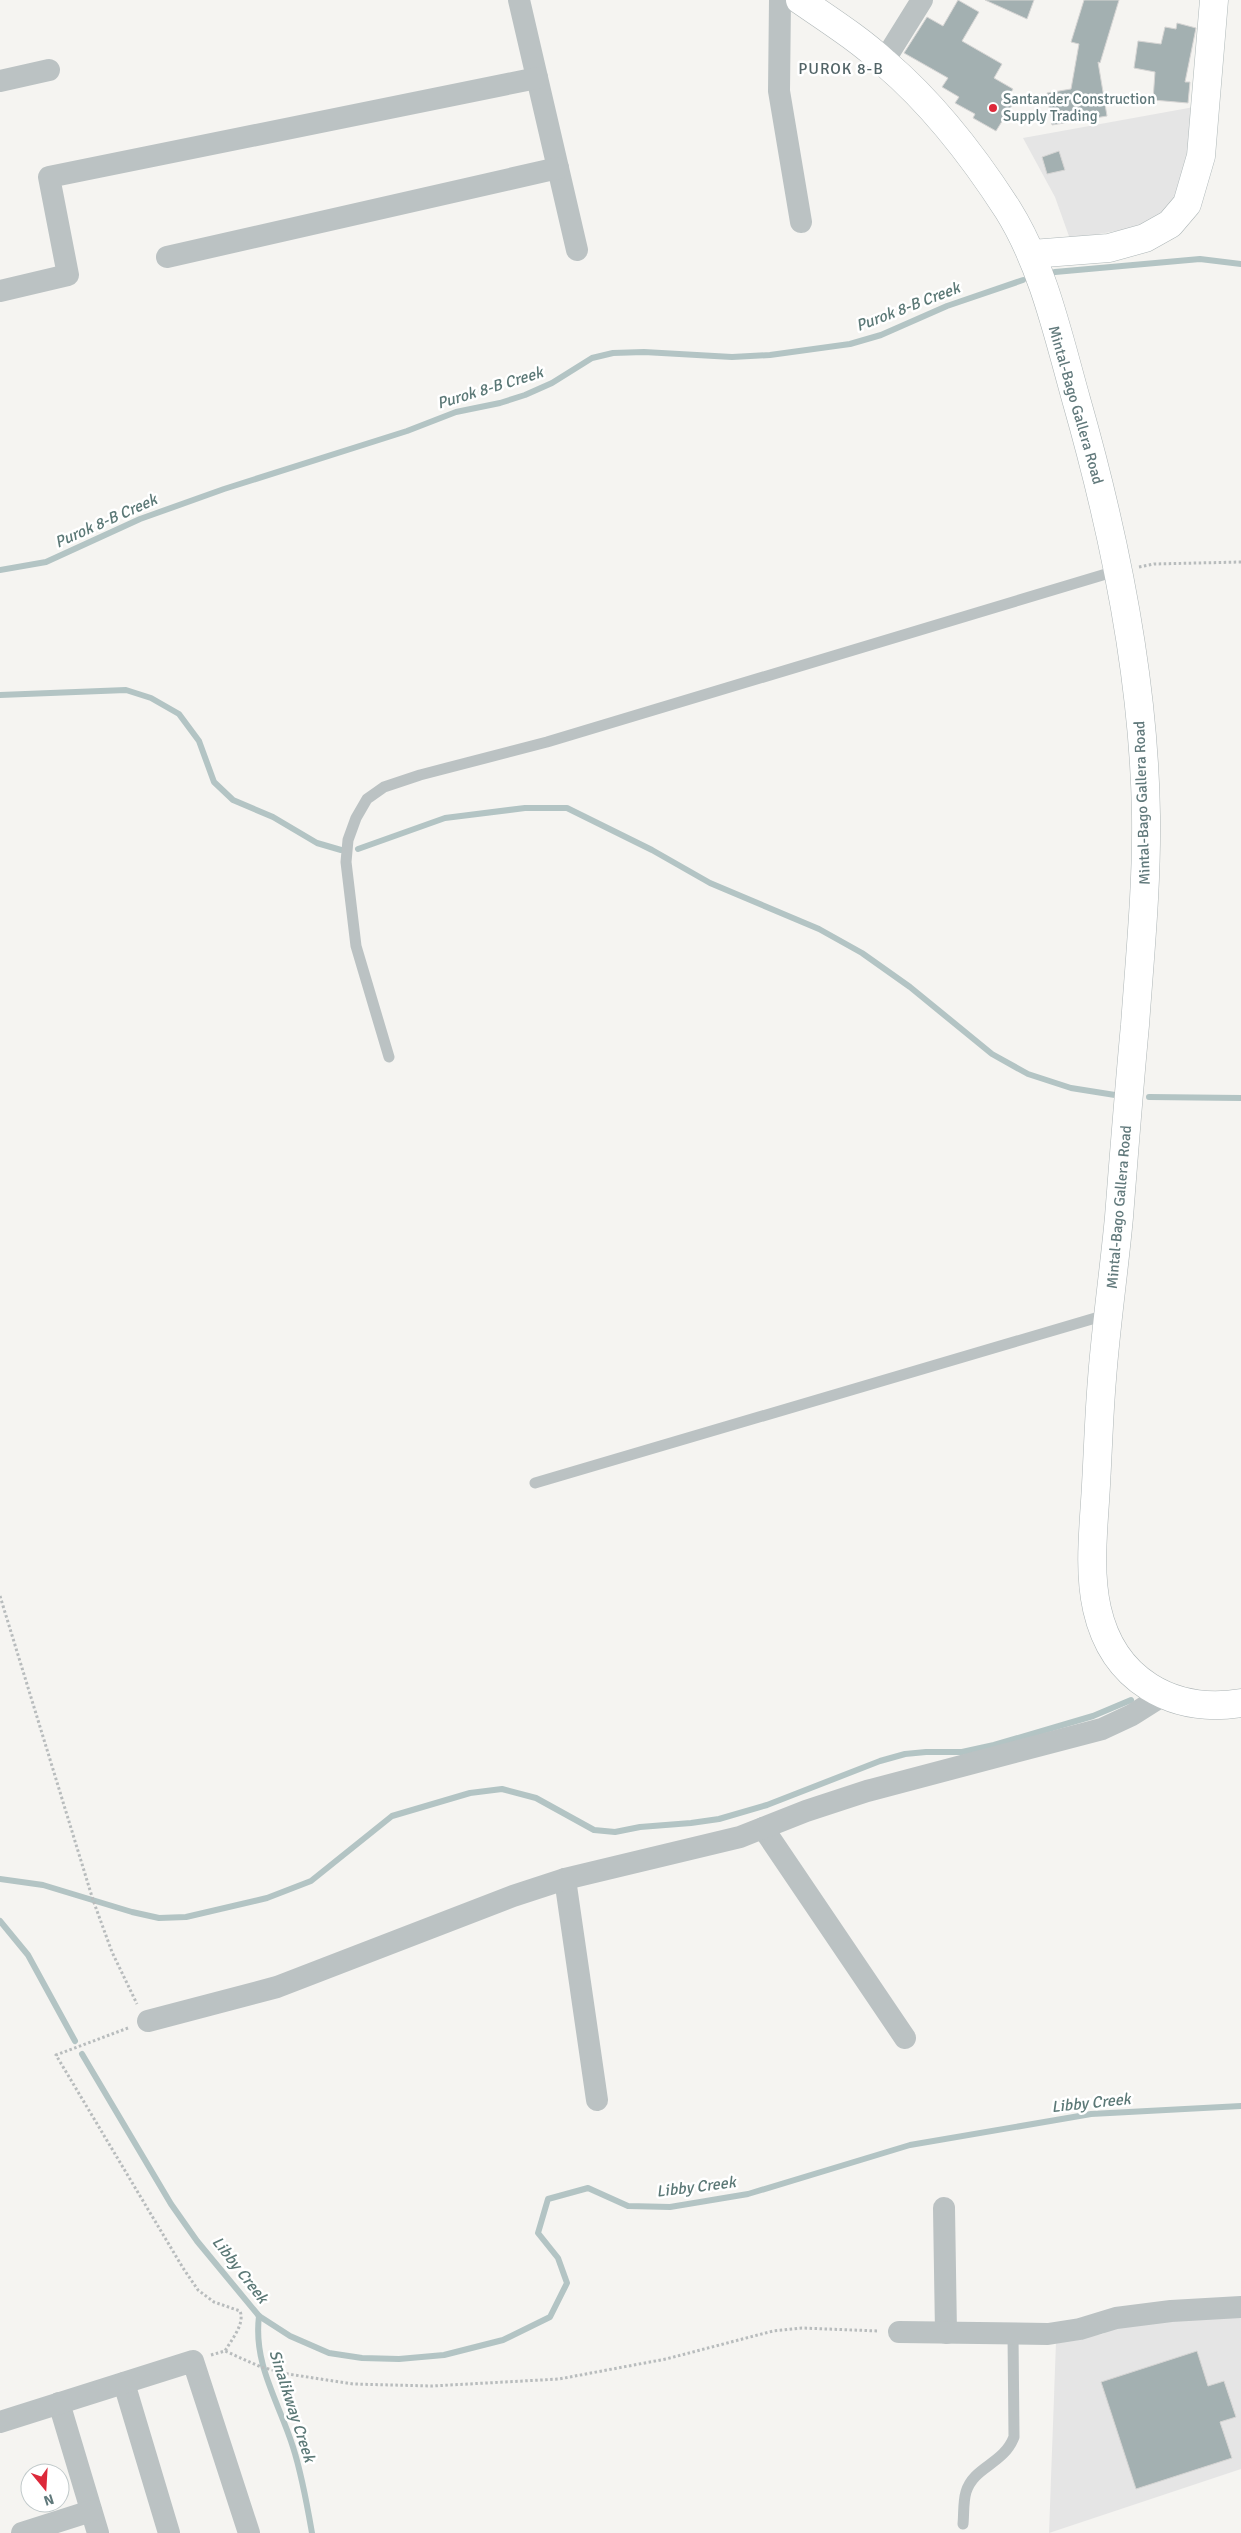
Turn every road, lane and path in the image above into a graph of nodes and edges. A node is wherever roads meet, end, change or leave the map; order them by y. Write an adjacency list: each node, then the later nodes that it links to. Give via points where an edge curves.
1 (519, 0): 8 (street)
2 (780, 0): 11 (street, via 779,91)
3 (800, 0): 6 (main road, Mintal-Bago Gallera Road)
4 (922, 0): 6 (street)
5 (1214, 0): 13 (main road, via 1201,156 1187,204 1170,224 1145,238 1109,248)
6 (884, 62): 13 (main road, Mintal-Bago Gallera Road, via 918,94 975,162)
7 (48, 70): 9 (street)
8 (537, 78): 10 (street); 15 (street, via 49,177 68,275)
9 (0, 81)
10 (558, 168): 12 (street); 14 (street)
11 (801, 222)
12 (578, 250)
13 (1032, 254): 18 (main road, Mintal-Bago Gallera Road, via 1094,461)
14 (167, 257)
15 (0, 290)
16 (1241, 562): 17 (path)
17 (1154, 564)
18 (1116, 571): 19 (lane, via 557,739 420,774 384,787 367,799 356,818 348,840 346,862 356,946); 20 (main road, Mintal-Bago Gallera Road, via 1140,720 1146,812 1145,886)
19 (389, 1057)
20 (1109, 1314): 21 (lane); 23 (main road, Mintal-Bago Gallera Road, via 1094,1514 1096,1606 1102,1629 1114,1651 1142,1682)
21 (535, 1483)
22 (0, 1596): 27 (path, via 93,1900 112,1952)
23 (1162, 1696): 24 (main road, Mintal-Bago Gallera Road, via 1186,1704 1216,1707); 25 (street, via 1102,1729 867,1791)
24 (1241, 1703)
25 (763, 1828): 26 (street, via 723,1841); 28 (street)
26 (565, 1879): 27 (street, via 277,1987); 29 (street)
27 (148, 2021): 32 (path, via 56,2055 198,2290 214,2302 240,2311 240,2326 225,2351 244,2360 288,2374 353,2384 460,2384 560,2379 666,2359 772,2331 802,2328)
28 (905, 2038)
29 (597, 2100)
30 (944, 2208): 33 (street)
31 (1241, 2307): 34 (street, via 1171,2311 1116,2318 1066,2332)
32 (899, 2332): 33 (street)
33 (946, 2333): 34 (street)
34 (1013, 2334): 39 (lane, via 1014,2437 1009,2450 971,2480 965,2493)
35 (124, 2383): 36 (street); 42 (street); 43 (street, via 193,2361)
36 (59, 2403): 37 (street); 38 (street)
37 (0, 2422)
38 (91, 2511): 40 (street); 41 (street)
39 (963, 2524)
40 (22, 2533)
41 (98, 2533)
42 (169, 2533)
43 (249, 2533)

